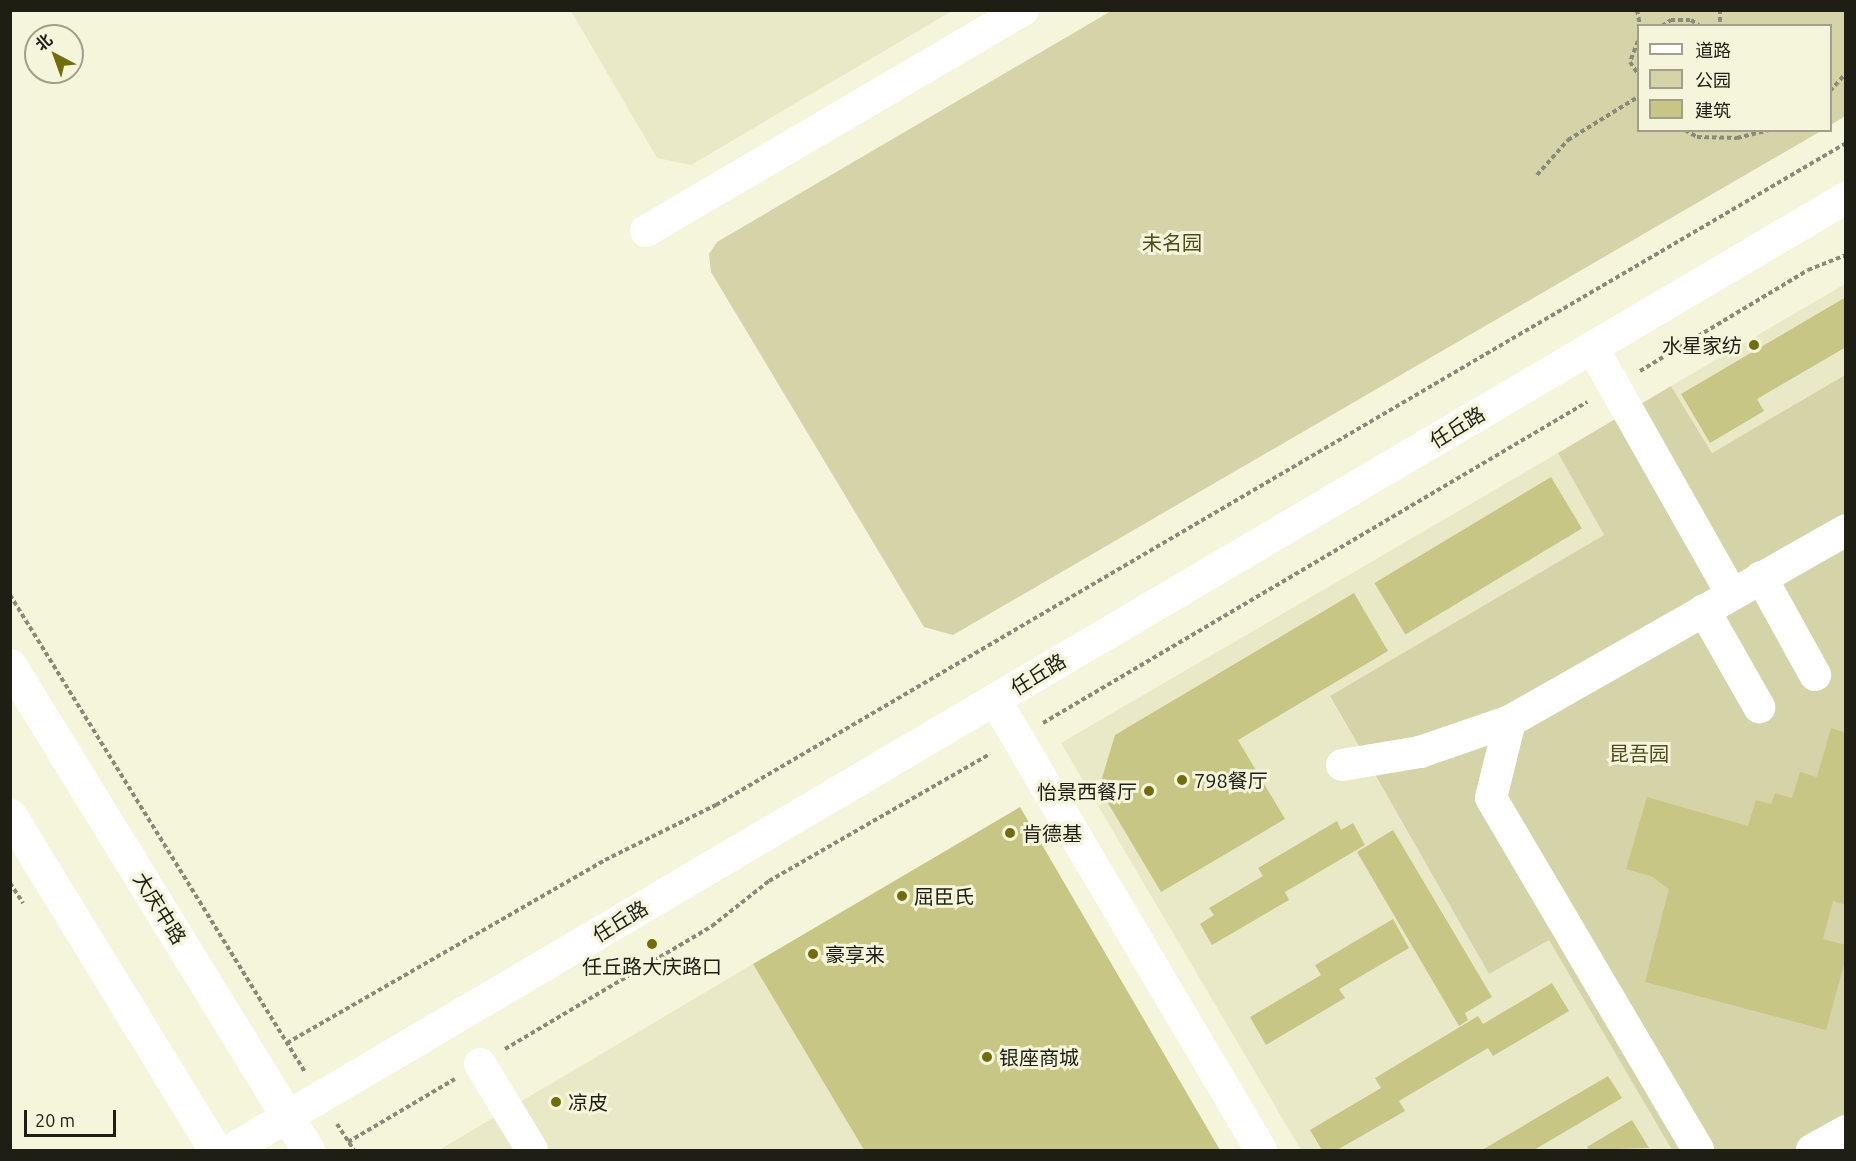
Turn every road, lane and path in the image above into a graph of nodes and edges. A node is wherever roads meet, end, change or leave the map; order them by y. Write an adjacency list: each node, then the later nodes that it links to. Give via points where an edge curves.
1 (1023, 10): 14 (street)
2 (1665, 24): 3 (path, via 1671,20 1691,20)
3 (1697, 24)
4 (1637, 44): 5 (path, via 1630,62)
5 (1637, 72)
6 (1845, 73): 7 (path)
7 (1832, 89)
8 (1637, 98): 12 (path, via 1568,140)
9 (1688, 132): 10 (path, via 1697,137 1737,138)
10 (1760, 132)
11 (1845, 143): 21 (path, via 716,805 605,860 287,1044)
12 (1536, 175)
13 (1845, 198): 16 (street, 任丘路)
14 (646, 231)
15 (1845, 255): 17 (path, via 1808,270)
16 (1592, 347): 17 (street); 25 (street, 任丘路)
17 (1614, 386): 20 (street); 28 (path)
18 (1845, 530): 19 (street)
19 (1761, 578): 20 (street); 24 (street)
20 (1732, 594): 22 (street)
21 (10, 595)
22 (1704, 610): 26 (street); 27 (street)
23 (10, 665): 32 (main road, 大庆中路)
24 (1815, 675)
25 (995, 700): 28 (street); 32 (street, 任丘路)
26 (1760, 707)
27 (1510, 721): 29 (street, via 1420,752); 40 (street, via 1491,798)
28 (1017, 738): 31 (path, via 770,881 712,926); 39 (street)
29 (1342, 765)
30 (10, 815): 35 (main road)
31 (480, 1064): 34 (path); 38 (street)
32 (288, 1117): 36 (street, 任丘路); 37 (main road, 大庆中路)
33 (1845, 1131): 41 (street)
34 (348, 1142)
35 (215, 1150)
36 (231, 1150)
37 (308, 1150)
38 (532, 1150)
39 (1261, 1150)
40 (1698, 1150)
41 (1812, 1150)

